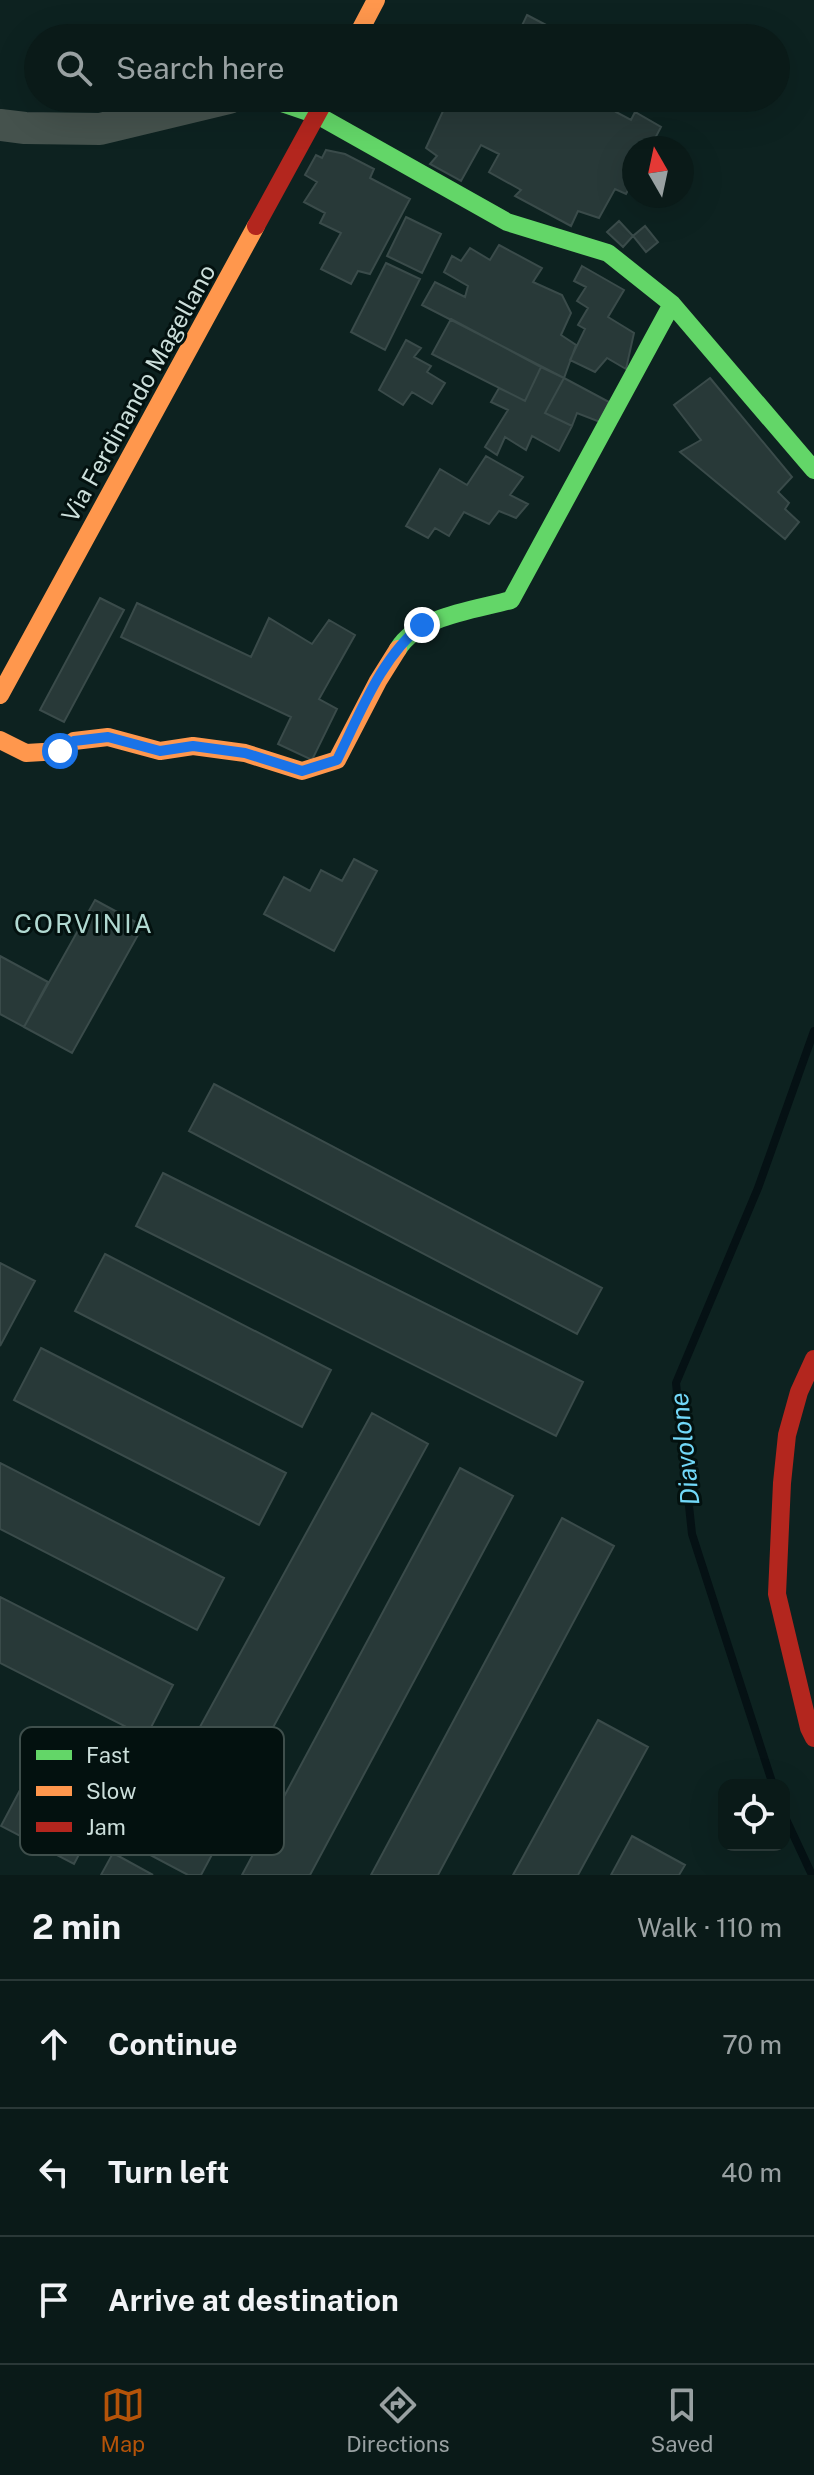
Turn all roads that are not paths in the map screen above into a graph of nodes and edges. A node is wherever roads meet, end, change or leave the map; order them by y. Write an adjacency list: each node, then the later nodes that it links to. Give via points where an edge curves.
1 (376, 0): 2 (street)
2 (363, 24)
3 (171, 112): 6 (street, via 100,129)
4 (319, 112): 9 (street, Via Ferdinando Magellano)
5 (332, 112): 7 (street, via 507,222 608,253)
6 (0, 125)
7 (672, 304): 8 (street); 10 (street, via 511,600 422,625 404,639 337,760 302,771 245,753 193,746 160,751 108,737 74,741 60,751 26,753)
8 (814, 470)
9 (0, 695)
10 (0, 740)
11 (814, 1359): 12 (street, via 787,1435 777,1594)
12 (814, 1738)

